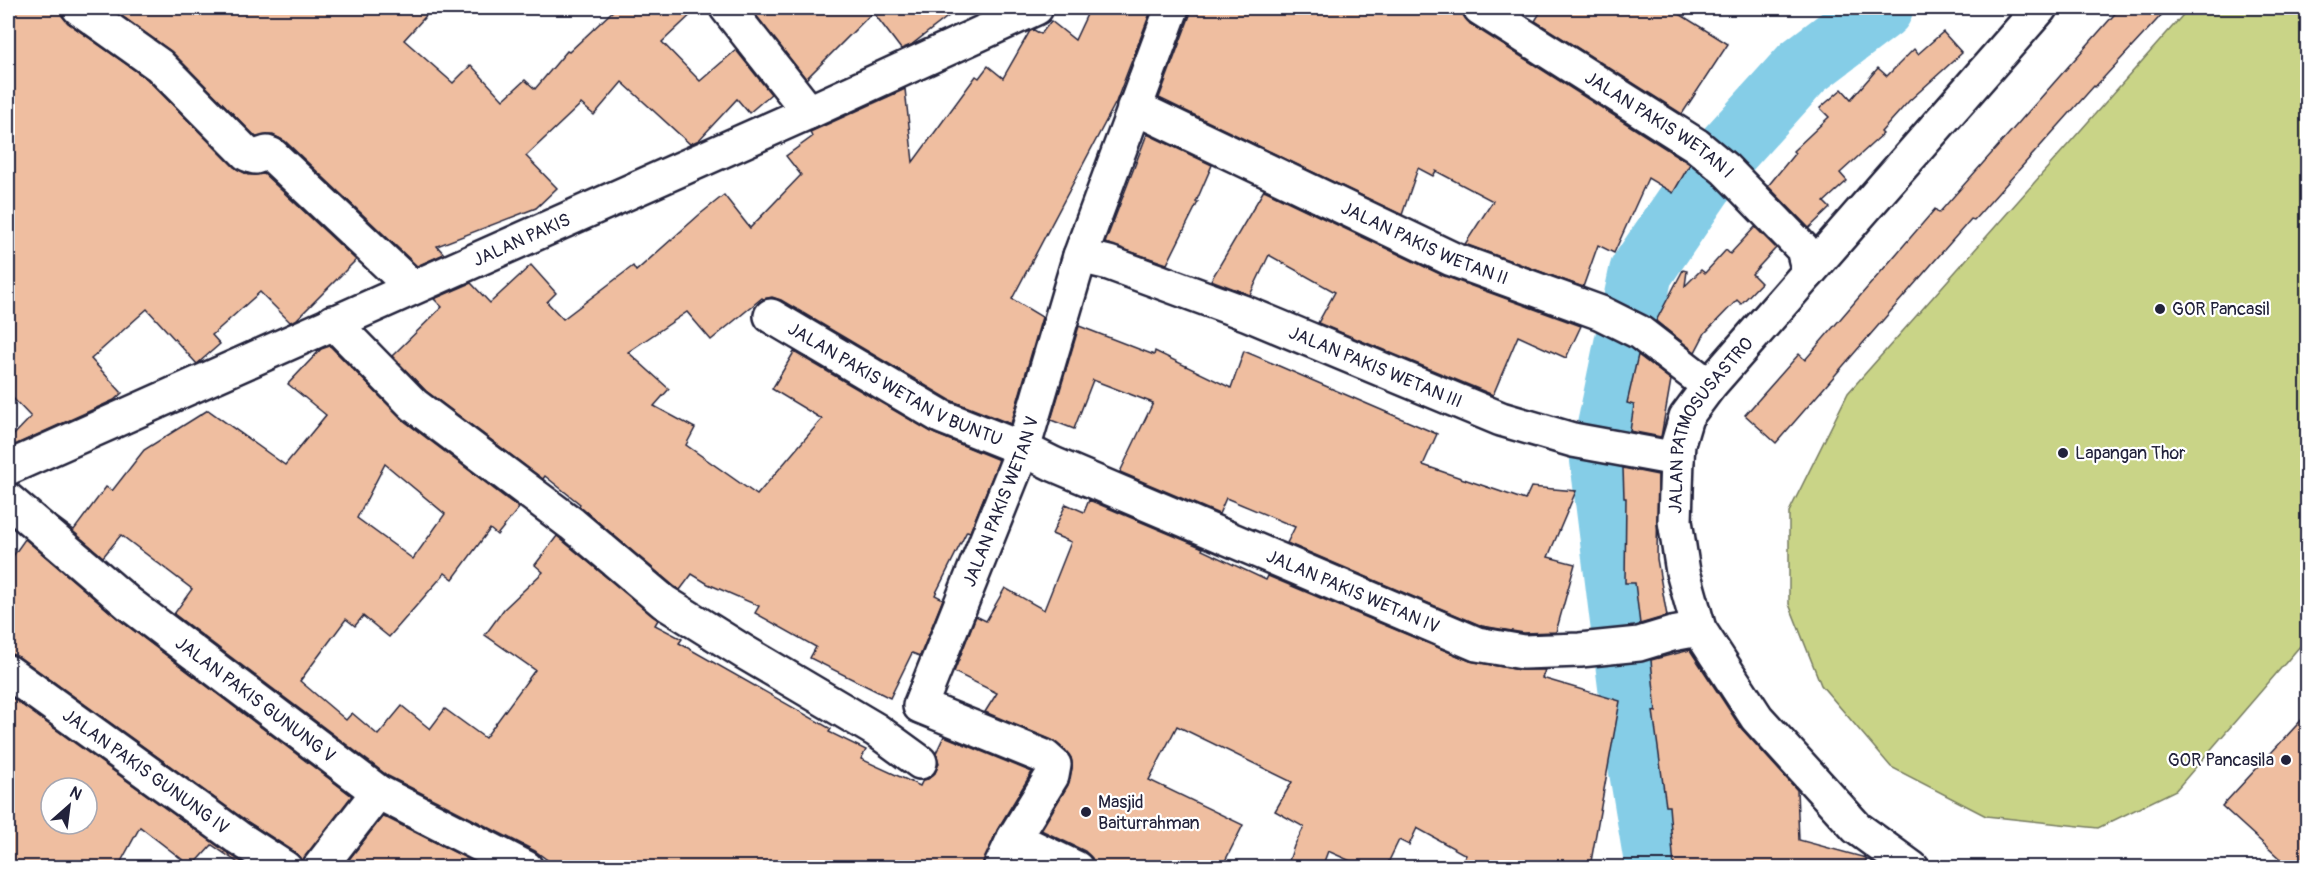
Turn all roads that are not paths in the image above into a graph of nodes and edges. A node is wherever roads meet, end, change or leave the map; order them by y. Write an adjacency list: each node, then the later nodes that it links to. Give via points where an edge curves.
1 (79, 8): 11 (street, via 159,65 247,154 272,155)
2 (728, 8): 8 (street)
3 (1036, 8): 8 (street, JALAN PAKIS)
4 (1172, 8): 7 (street, JALAN PAKIS WETAN V)
5 (1480, 8): 10 (street, JALAN PAKIS WETAN I, via 1696,145 1725,169 1803,249)
6 (2040, 8): 10 (street, JALAN PATMOSUSASTRO)
7 (1134, 107): 9 (street, JALAN PAKIS WETAN V); 14 (street, JALAN PAKIS WETAN II, via 1452,260 1601,313 1639,332)
8 (809, 112): 11 (street, JALAN PAKIS)
9 (1080, 256): 15 (street, JALAN PAKIS WETAN V); 16 (street, JALAN PAKIS WETAN III, via 1248,314 1501,419 1573,440)
10 (1809, 272): 14 (street, JALAN PATMOSUSASTRO)
11 (412, 287): 13 (street, JALAN PAKIS)
12 (771, 316): 15 (street, JALAN PAKIS WETAN V BUNTU, via 942,417)
13 (333, 322): 17 (street, JALAN PAKIS); 21 (street, JALAN PAKIS WETAN V, via 414,405 572,524 664,602 909,754)
14 (1709, 386): 16 (street, JALAN PATMOSUSASTRO, via 1686,417)
15 (1023, 449): 19 (street, JALAN PAKIS WETAN IV, via 1477,644 1523,652 1580,650 1640,644); 21 (street, JALAN PAKIS WETAN V)
16 (1677, 459): 19 (street, JALAN PATMOSUSASTRO, via 1675,521 1683,572)
17 (8, 468)
18 (8, 500): 22 (street, JALAN PAKIS GUNUNG V, via 128,603)
19 (1699, 629): 29 (street, JALAN PATMOSUSASTRO, via 1757,718 1857,828)
20 (8, 672): 24 (street, JALAN PAKIS GUNUNG IV, via 237,837)
21 (920, 706): 23 (street, via 1046,757 1054,765 1052,776)
22 (378, 792): 25 (street); 26 (street, JALAN PAKIS GUNUNG V)
23 (1014, 838): 27 (street); 28 (street)
24 (285, 867)
25 (319, 867)
26 (526, 867)
27 (1000, 867)
28 (1076, 867)
29 (1912, 867)

